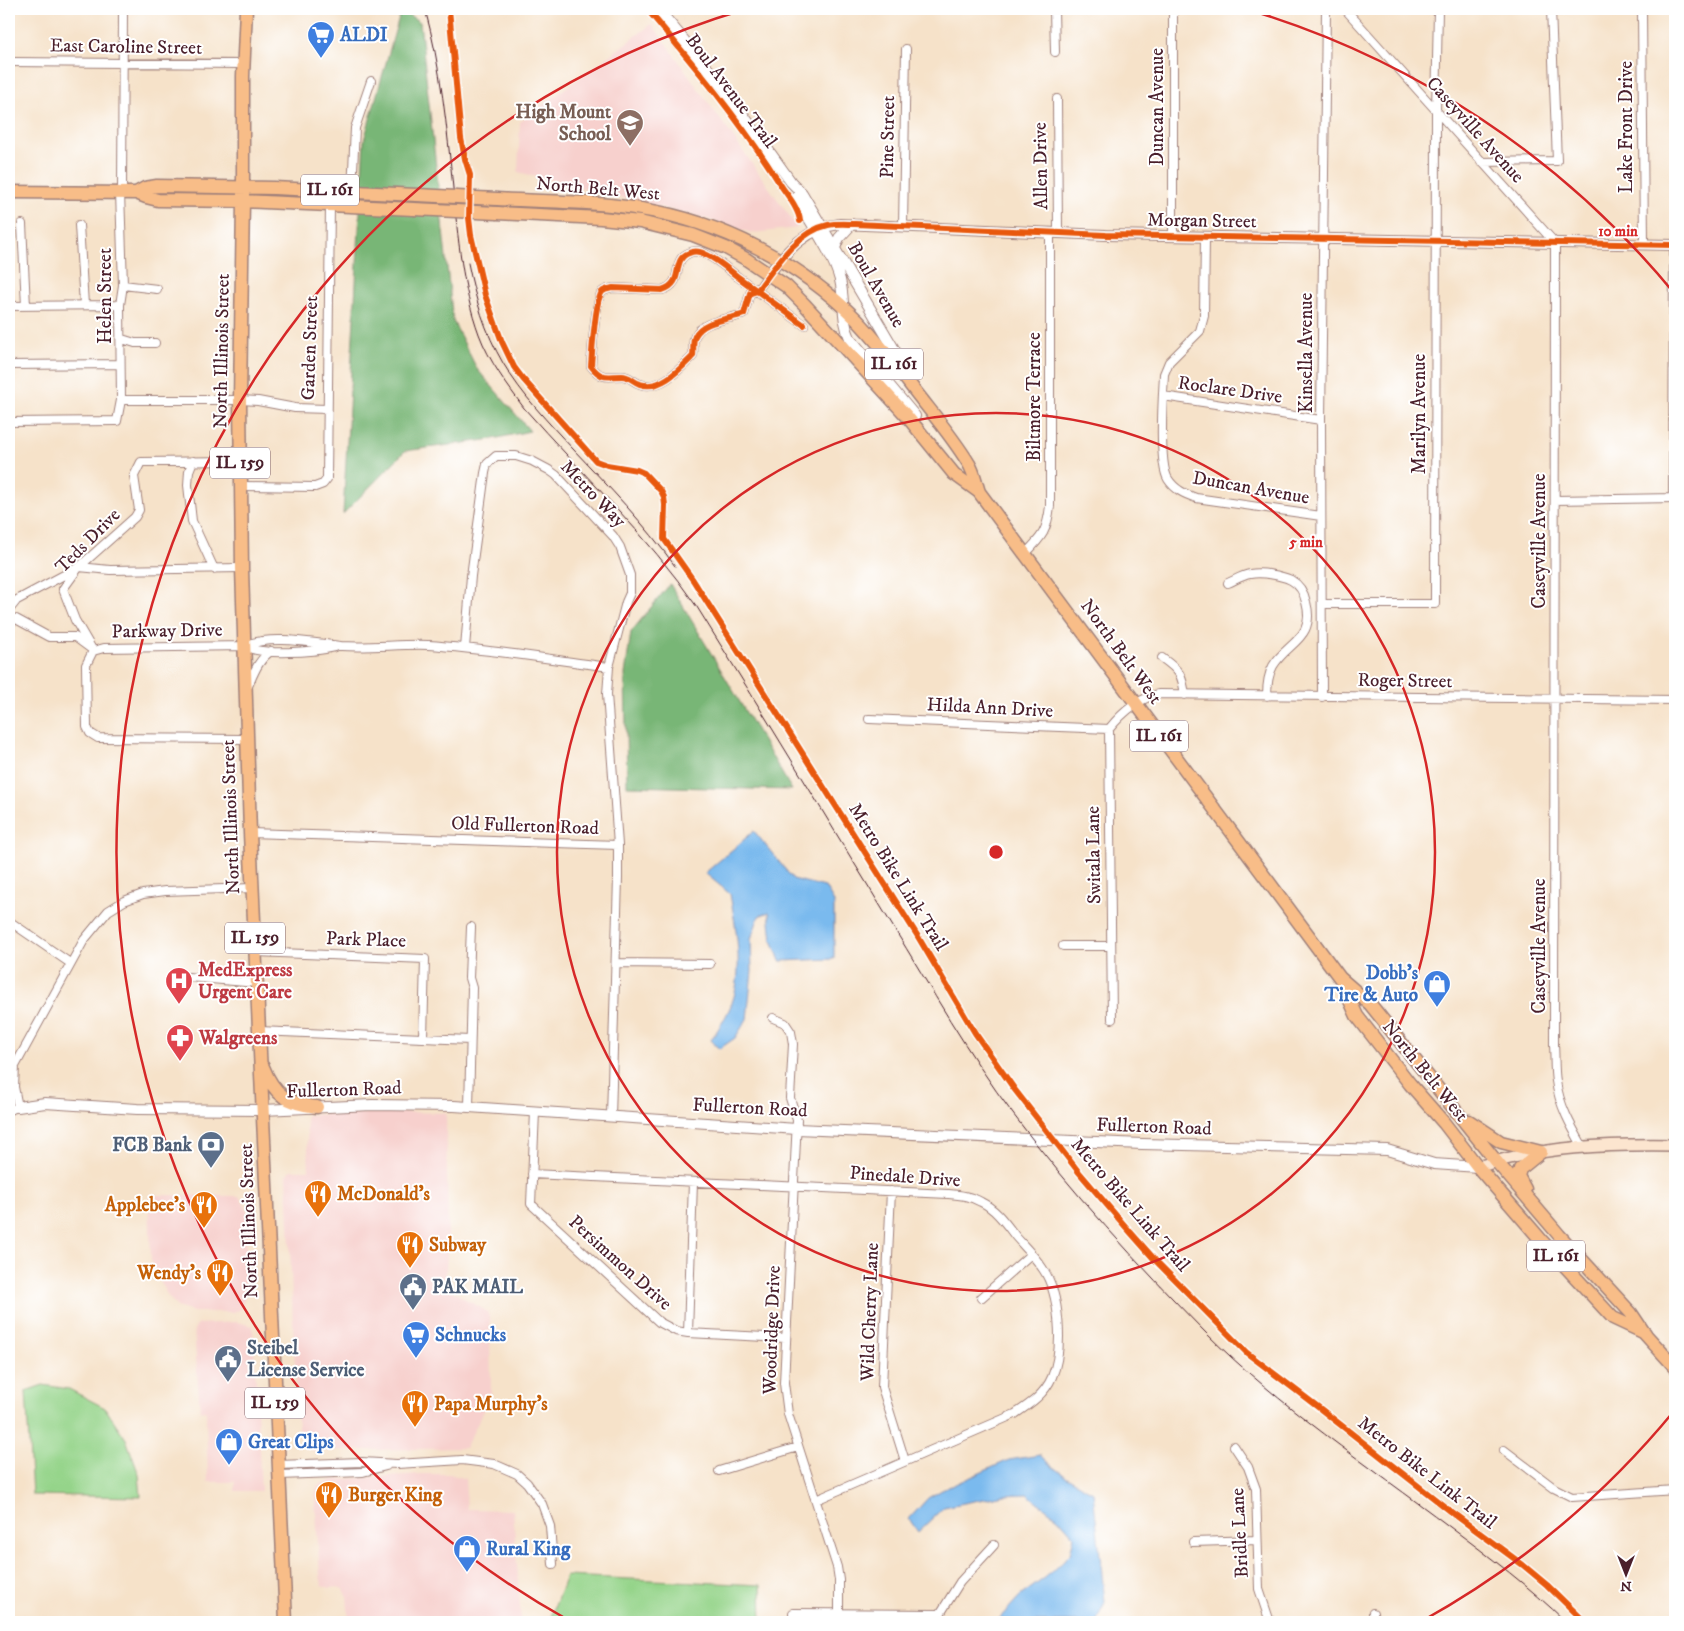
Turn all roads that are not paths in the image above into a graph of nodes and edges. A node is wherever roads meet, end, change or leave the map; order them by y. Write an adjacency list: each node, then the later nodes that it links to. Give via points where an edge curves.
1 (122, 9): 14 (street, Helen Street)
2 (246, 9): 15 (main road, North Illinois Street / IL 159)
3 (658, 9): 31 (street, Boul Avenue, via 724,88 791,182 796,196)
4 (1054, 9): 12 (street)
5 (1174, 9): 33 (street, Duncan Avenue)
6 (1326, 9): 35 (street, Kinsella Avenue)
7 (1345, 9): 18 (street, Caseyville Avenue)
8 (1438, 9): 18 (street, Marilyn Avenue)
9 (1551, 9): 19 (street, via 1557,161)
10 (1642, 9): 38 (street, Lake Front Drive)
11 (906, 49): 30 (street, Pine Street)
12 (1055, 52)
13 (9, 62): 14 (street, East Caroline Street)
14 (122, 63): 15 (street, East Caroline Street); 23 (street, Helen Street)
15 (243, 64): 20 (main road, North Illinois Street / IL 159)
16 (371, 81): 21 (street, via 355,128)
17 (1056, 99): 32 (street, Allen Drive)
18 (1436, 112): 19 (street, Caseyville Avenue); 36 (street, Marilyn Avenue)
19 (1481, 162): 37 (street, Caseyville Avenue)
20 (243, 187): 21 (main road, North Belt West / IL 161); 24 (main road, IL 161, via 157,186); 25 (main road, North Illinois Street / IL 159)
21 (352, 191): 41 (main road, North Belt West / IL 161, bridge, via 608,204 659,212 714,228)
22 (9, 192): 23 (main road, IL 161)
23 (121, 192): 24 (main road, IL 161); 43 (street, Helen Street)
24 (136, 193): 25 (main road, IL 161, via 158,200)
25 (243, 201): 26 (main road, North Belt West / IL 161); 59 (main road, North Illinois Street / IL 159)
26 (330, 204): 42 (main road, North Belt West / IL 161, bridge, via 601,218 656,226 713,242); 61 (street, Garden Street)
27 (22, 224): 49 (street)
28 (852, 224): 30 (street, Morgan Street); 31 (street, Morgan Street); 40 (street)
29 (79, 225): 46 (street)
30 (903, 226): 32 (street, Morgan Street)
31 (819, 228): 40 (street, Boul Avenue); 41 (street, via 799,241); 50 (street, Boul Avenue, via 837,270)
32 (1054, 232): 33 (street, Morgan Street); 72 (street, Biltmore Terrace, via 1050,506 1048,524 1042,536)
33 (1173, 236): 34 (street, Morgan Street)
34 (1205, 237): 35 (street, Morgan Street); 57 (street, Duncan Avenue, via 1204,316 1200,331 1169,362 1164,374)
35 (1322, 238): 36 (street, Morgan Street); 62 (street, Kinsella Avenue)
36 (1436, 240): 37 (street, Morgan Street); 77 (street, Marilyn Avenue, via 1435,604)
37 (1555, 243): 38 (street, Morgan Street); 70 (street, Caseyville Avenue)
38 (1644, 245): 39 (street, Morgan Street)
39 (1674, 245): 54 (street)
40 (835, 248): 60 (street, Boul Avenue, via 923,394)
41 (780, 260): 42 (street); 50 (main road, North Belt West / IL 161)
42 (769, 274): 45 (street); 64 (main road, North Belt West / IL 161, via 806,305)
43 (123, 285): 44 (street); 47 (street, Helen Street)
44 (157, 289)
45 (757, 291): 45 (street, via 709,255 698,251 683,257 678,264 676,280 668,288 605,289 600,293 597,306 591,366 607,378 622,376 650,386 665,381 693,356 694,338 700,329 744,314 750,293); 51 (street)
46 (84, 304): 47 (street); 49 (street)
47 (120, 305): 52 (street, Helen Street)
48 (9, 306): 49 (street)
49 (26, 306)
50 (842, 306): 60 (main road, North Belt West / IL 161, via 874,338); 64 (street, Boul Avenue, via 850,338 916,417)
51 (804, 325)
52 (122, 339): 53 (street); 55 (street, Helen Street)
53 (155, 343)
54 (1674, 361): 69 (street)
55 (120, 364): 56 (street); 58 (street, Helen Street)
56 (9, 365)
57 (1163, 396): 62 (street, Roclare Drive); 71 (street, Duncan Avenue, via 1163,460 1167,478 1180,492 1196,498)
58 (122, 400): 59 (street, Garden Street); 63 (street, via 117,421)
59 (240, 400): 61 (street, Garden Street); 66 (main road, North Illinois Street / IL 159)
60 (927, 407): 68 (main road, North Belt West / IL 161, via 969,464)
61 (327, 409): 67 (street, via 327,478 323,484 315,487)
62 (1321, 420): 71 (street, Kinsella Avenue)
63 (9, 422)
64 (920, 432): 68 (main road, North Belt West / IL 161, via 954,474)
65 (193, 461): 66 (street, Teds Drive); 73 (street, Teds Drive, via 141,462 134,476 139,510 136,517); 75 (street, via 188,485 192,521)
66 (240, 461): 67 (main road, North Illinois Street / IL 159)
67 (241, 486): 74 (main road, North Illinois Street / IL 159)
68 (979, 492): 72 (main road, North Belt West / IL 161)
69 (1674, 498): 70 (street)
70 (1555, 500): 91 (street, Caseyville Avenue)
71 (1321, 516): 77 (street, Kinsella Avenue)
72 (1025, 554): 93 (main road, North Belt West / IL 161)
73 (79, 567): 75 (street, via 110,570); 78 (street, via 17,600); 83 (street, Teds Drive, via 63,589 75,620)
74 (242, 568): 75 (street); 80 (main road, North Illinois Street / IL 159)
75 (214, 569)
76 (1228, 583): 89 (street, via 1250,574 1268,574 1295,582 1305,597 1306,626 1302,635 1273,665 1267,682)
77 (1322, 604): 90 (street, Kinsella Avenue)
78 (9, 610)
79 (16, 619): 83 (street, via 49,637 75,636)
80 (244, 646): 81 (street, via 268,641); 83 (street, Parkway Drive, via 104,648); 84 (street, via 251,650); 87 (main road, North Illinois Street / IL 159)
81 (342, 646): 82 (street); 84 (street)
82 (465, 648): 86 (street); 86 (street, Metro Way, via 471,576 487,464 502,455 516,456 532,461 556,476 616,540 630,575 630,594)
83 (93, 651): 96 (street, Parkway Drive, via 86,665 87,727 90,734 98,738)
84 (271, 651): 87 (street, via 258,664)
85 (1162, 658): 88 (street, via 1178,670)
86 (609, 667): 98 (street, Metro Way, via 608,710)
87 (245, 693): 96 (main road, North Illinois Street / IL 159)
88 (1185, 695): 89 (street, Roger Street); 93 (street, Roger Street, via 1148,696)
89 (1267, 696): 90 (street, Roger Street)
90 (1322, 697): 91 (street, Roger Street)
91 (1554, 699): 92 (street, Roger Street); 127 (street, Caseyville Avenue, via 1556,1081 1568,1120)
92 (1675, 700)
93 (1136, 704): 95 (street); 109 (main road, North Belt West / IL 161)
94 (869, 719): 95 (street, Hilda Ann Drive)
95 (1108, 729): 103 (street, Switala Lane)
96 (246, 739): 97 (main road, North Illinois Street / IL 159)
97 (250, 833): 98 (street, Old Fullerton Road); 99 (main road, North Illinois Street / IL 159)
98 (618, 846): 106 (street, Old Fullerton Road)
99 (253, 888): 104 (main road, North Illinois Street / IL 159); 105 (street, via 165,891 124,901 97,922)
100 (9, 921): 105 (street)
101 (471, 927): 115 (street)
102 (1063, 946): 103 (street)
103 (1111, 946): 112 (street, Switala Lane)
104 (256, 952): 110 (main road, North Illinois Street / IL 159); 114 (street, Park Place, via 425,958)
105 (70, 963): 117 (street)
106 (616, 963): 107 (street); 124 (street, Old Fullerton Road)
107 (710, 964)
108 (188, 977): 110 (street)
109 (1340, 978): 123 (main road, North Belt West / IL 161, via 1370,1004); 130 (main road, North Belt West / IL 161, via 1357,1016)
110 (257, 983): 113 (main road, North Illinois Street / IL 159)
111 (773, 1018): 125 (street, Woodridge Drive, via 785,1023 791,1032 790,1098 796,1112)
112 (1112, 1019)
113 (259, 1031): 114 (street); 116 (main road, North Illinois Street / IL 159)
114 (423, 1038): 115 (street)
115 (470, 1040): 119 (street)
116 (260, 1060): 118 (main road, via 267,1077 281,1096 292,1102); 121 (main road, North Illinois Street / IL 159)
117 (12, 1065): 120 (street)
118 (317, 1107): 119 (street, Fullerton Road); 121 (street, Fullerton Road)
119 (469, 1107): 122 (street, Fullerton Road)
120 (13, 1109): 121 (street, Fullerton Road, via 45,1103 137,1109)
121 (262, 1110): 146 (main road, North Illinois Street / IL 159)
122 (535, 1112): 124 (street, Fullerton Road); 131 (street, Persimmon Drive)
123 (1456, 1112): 128 (main road, via 1501,1142); 129 (main road, North Belt West / IL 161)
124 (611, 1117): 125 (street, Fullerton Road)
125 (797, 1129): 130 (street, Fullerton Road, via 1134,1144 1387,1150 1434,1164); 133 (street, Woodridge Drive)
126 (1675, 1145): 127 (main road)
127 (1583, 1147): 128 (main road)
128 (1541, 1152): 129 (main road); 135 (main road, via 1520,1169 1518,1176)
129 (1496, 1161): 130 (main road); 135 (main road, IL 161)
130 (1478, 1167): 139 (main road, IL 161, via 1613,1318)
131 (532, 1174): 132 (street, Pinedale Drive); 138 (street, Persimmon Drive, via 531,1204 659,1322)
132 (693, 1182): 133 (street, Pinedale Drive); 138 (street)
133 (794, 1187): 134 (street, Pinedale Drive); 140 (street, Woodridge Drive)
134 (891, 1191): 136 (street, Pinedale Drive, via 948,1194 981,1201 994,1211); 145 (street, Wild Cherry Lane, via 882,1387)
135 (1533, 1204): 139 (main road, IL 161, via 1631,1313)
136 (1031, 1254): 137 (street); 145 (street, Pinedale Drive, via 1044,1270 1056,1300 1056,1364 1044,1391 1014,1414)
137 (981, 1298)
138 (688, 1333): 140 (street, Persimmon Drive)
139 (1645, 1334): 141 (main road, IL 161)
140 (786, 1338): 143 (street, Woodridge Drive, via 785,1399)
141 (1675, 1366)
142 (1234, 1446): 150 (street, Bridle Lane, via 1253,1477)
143 (798, 1447): 147 (street); 149 (street, Woodridge Drive)
144 (1504, 1450): 148 (street, via 1554,1488 1572,1497)
145 (905, 1461): 149 (street, Pinedale Drive)
146 (278, 1470): 153 (street, via 362,1462 398,1464 462,1460 494,1464 517,1474 534,1492 546,1513); 158 (main road, North Illinois Street / IL 159)
147 (719, 1471)
148 (1675, 1490)
149 (816, 1500): 156 (street, Woodridge Drive, via 837,1567)
150 (1257, 1540): 151 (street); 159 (street, Bridle Lane, via 1259,1589)
151 (1193, 1542)
152 (994, 1545): 157 (street, via 960,1582)
153 (554, 1564)
154 (793, 1613): 156 (street)
155 (1373, 1613): 160 (street)
156 (838, 1614): 157 (street)
157 (940, 1618)
158 (286, 1622)
159 (1270, 1622)
160 (1375, 1622)

